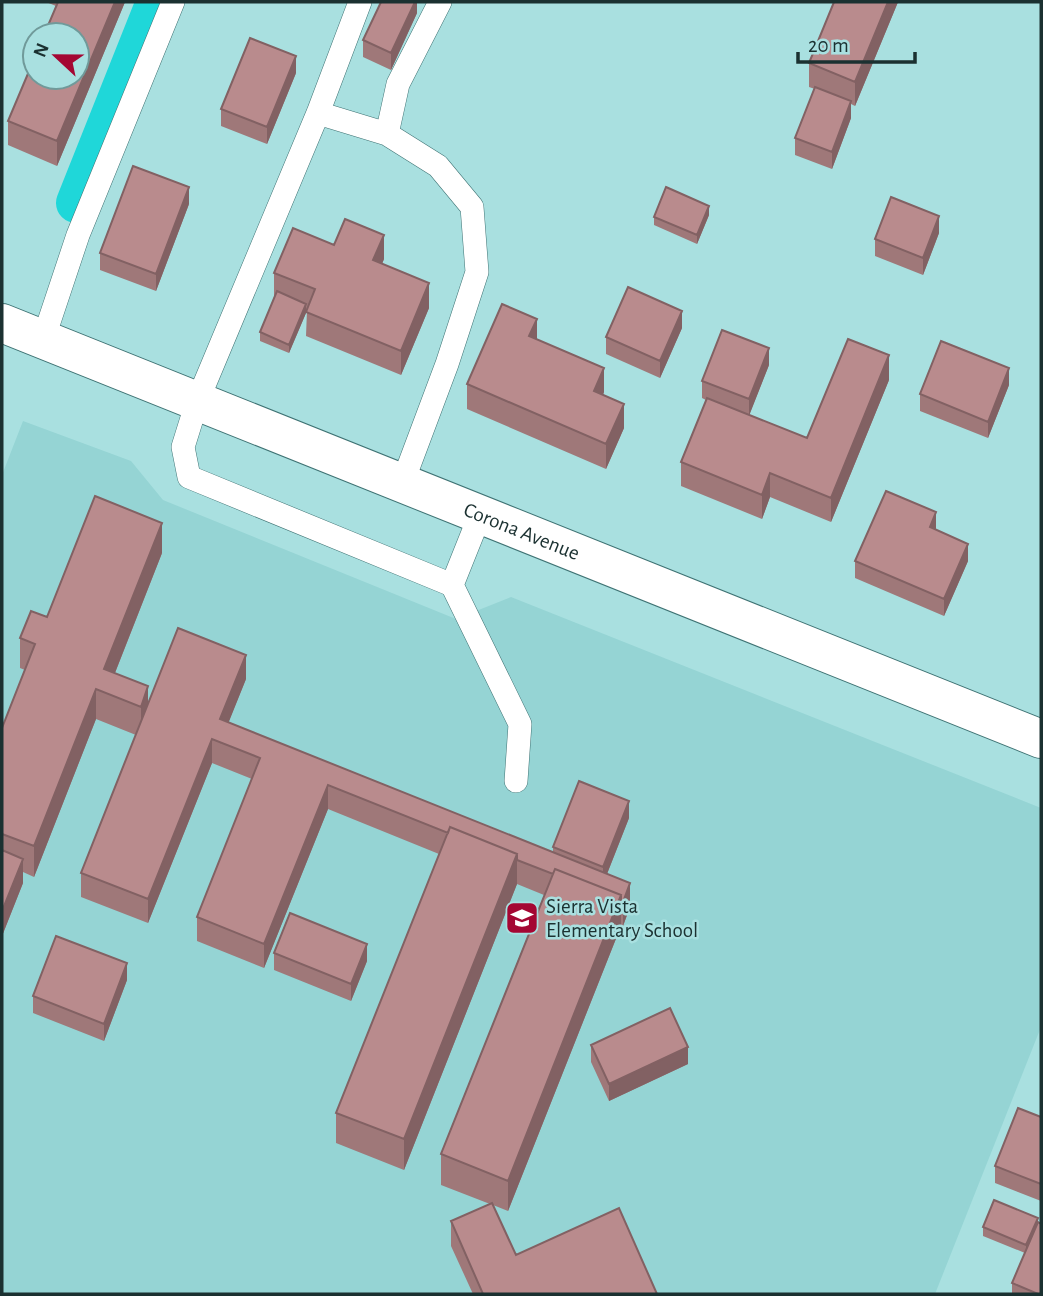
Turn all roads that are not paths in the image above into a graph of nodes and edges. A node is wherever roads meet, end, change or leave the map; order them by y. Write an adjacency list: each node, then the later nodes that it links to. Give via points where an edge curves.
1 (173, 2): 7 (lane, via 78,235)
2 (360, 2): 4 (lane)
3 (440, 2): 5 (lane, via 398,84)
4 (318, 113): 5 (lane); 8 (lane)
5 (387, 134): 9 (lane, via 438,166 472,207 477,272)
6 (2, 323): 7 (street, Corona Avenue)
7 (43, 340): 8 (street, Corona Avenue)
8 (197, 402): 9 (street, Corona Avenue); 11 (lane, via 183,447 189,477)
9 (402, 484): 10 (street, Corona Avenue)
10 (480, 515): 11 (lane); 12 (street, Corona Avenue)
11 (452, 585): 13 (lane, via 520,724)
12 (1041, 739)
13 (516, 781)

